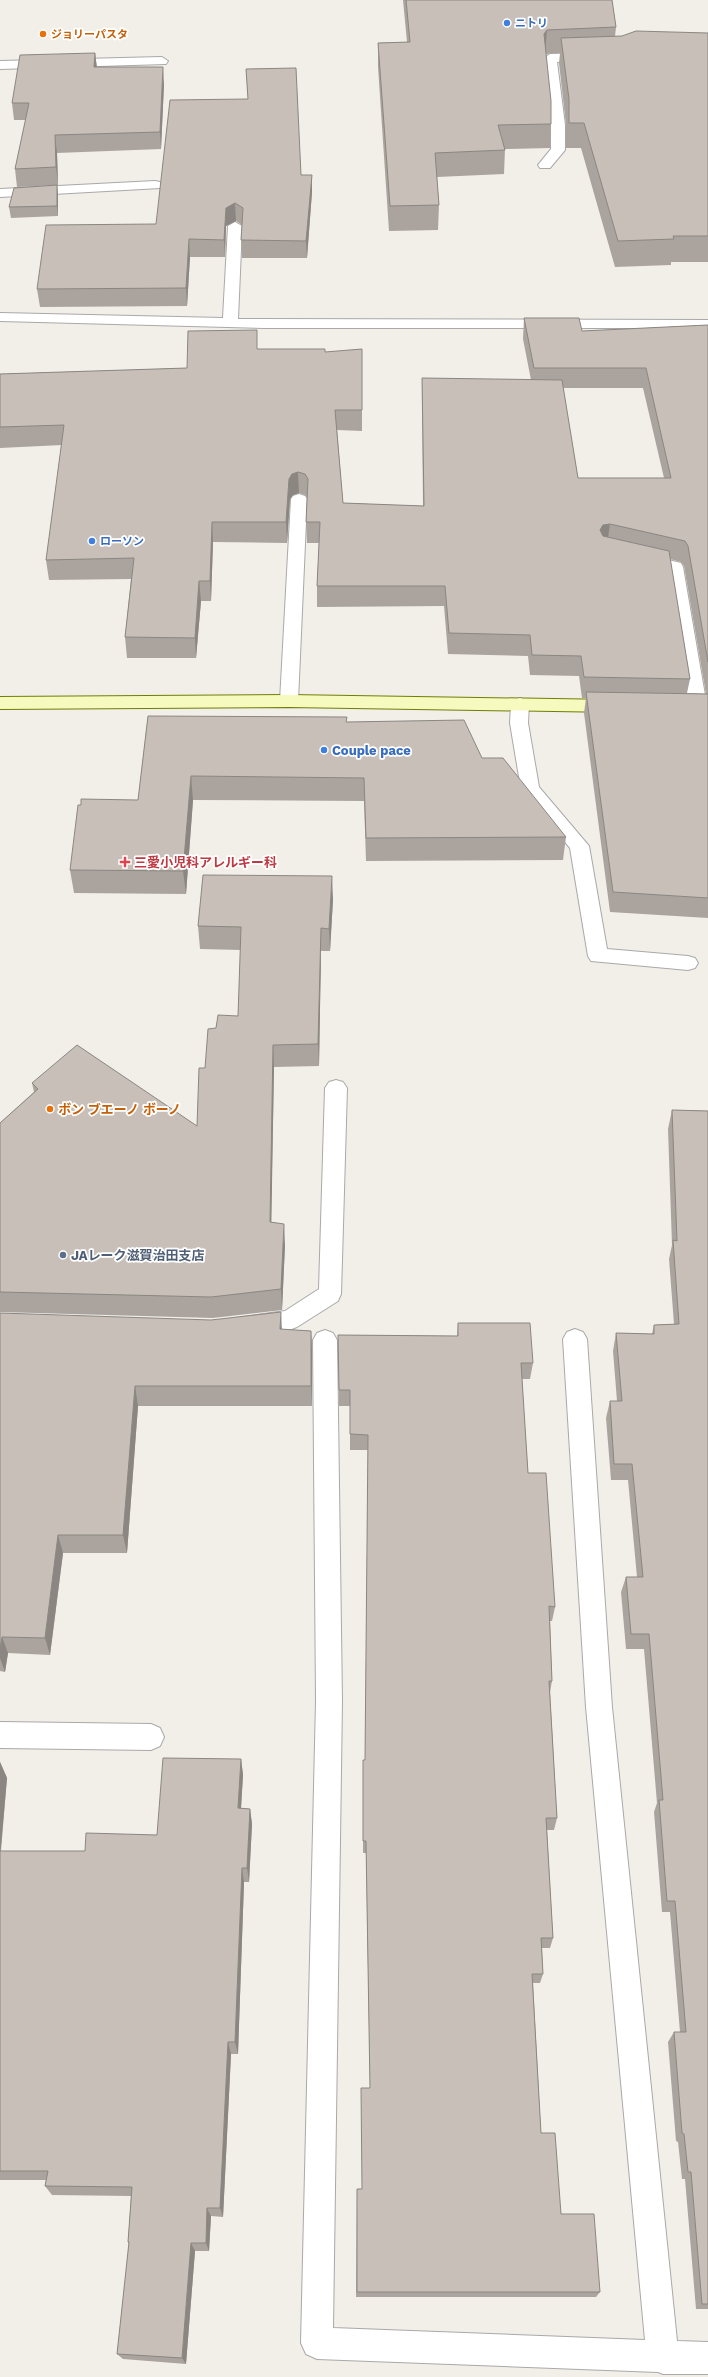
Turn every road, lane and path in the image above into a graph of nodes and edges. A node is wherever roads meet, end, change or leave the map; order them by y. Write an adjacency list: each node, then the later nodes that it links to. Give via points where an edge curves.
1 (604, 57): 4 (street, via 550,58 558,125 558,150)
2 (162, 61): 3 (street)
3 (0, 65)
4 (545, 165)
5 (155, 185): 6 (street)
6 (0, 193)
7 (235, 226): 9 (street)
8 (0, 317): 9 (street)
9 (230, 323): 10 (street)
10 (708, 324)
11 (299, 499): 13 (street)
12 (630, 556): 17 (street, via 675,567)
13 (289, 702): 14 (street); 15 (street)
14 (0, 703)
15 (520, 704): 16 (street); 18 (street, via 519,723 530,789 579,846 598,956)
16 (629, 706)
17 (696, 707)
18 (688, 962)
19 (336, 1088): 20 (street, via 330,1294 289,1320)
20 (228, 1327)
21 (575, 1339): 25 (street, via 599,1707)
22 (325, 1340): 25 (street, via 329,1701 317,2343)
23 (0, 1736): 24 (street)
24 (152, 1737)
25 (663, 2358): 26 (street)
26 (708, 2358)

